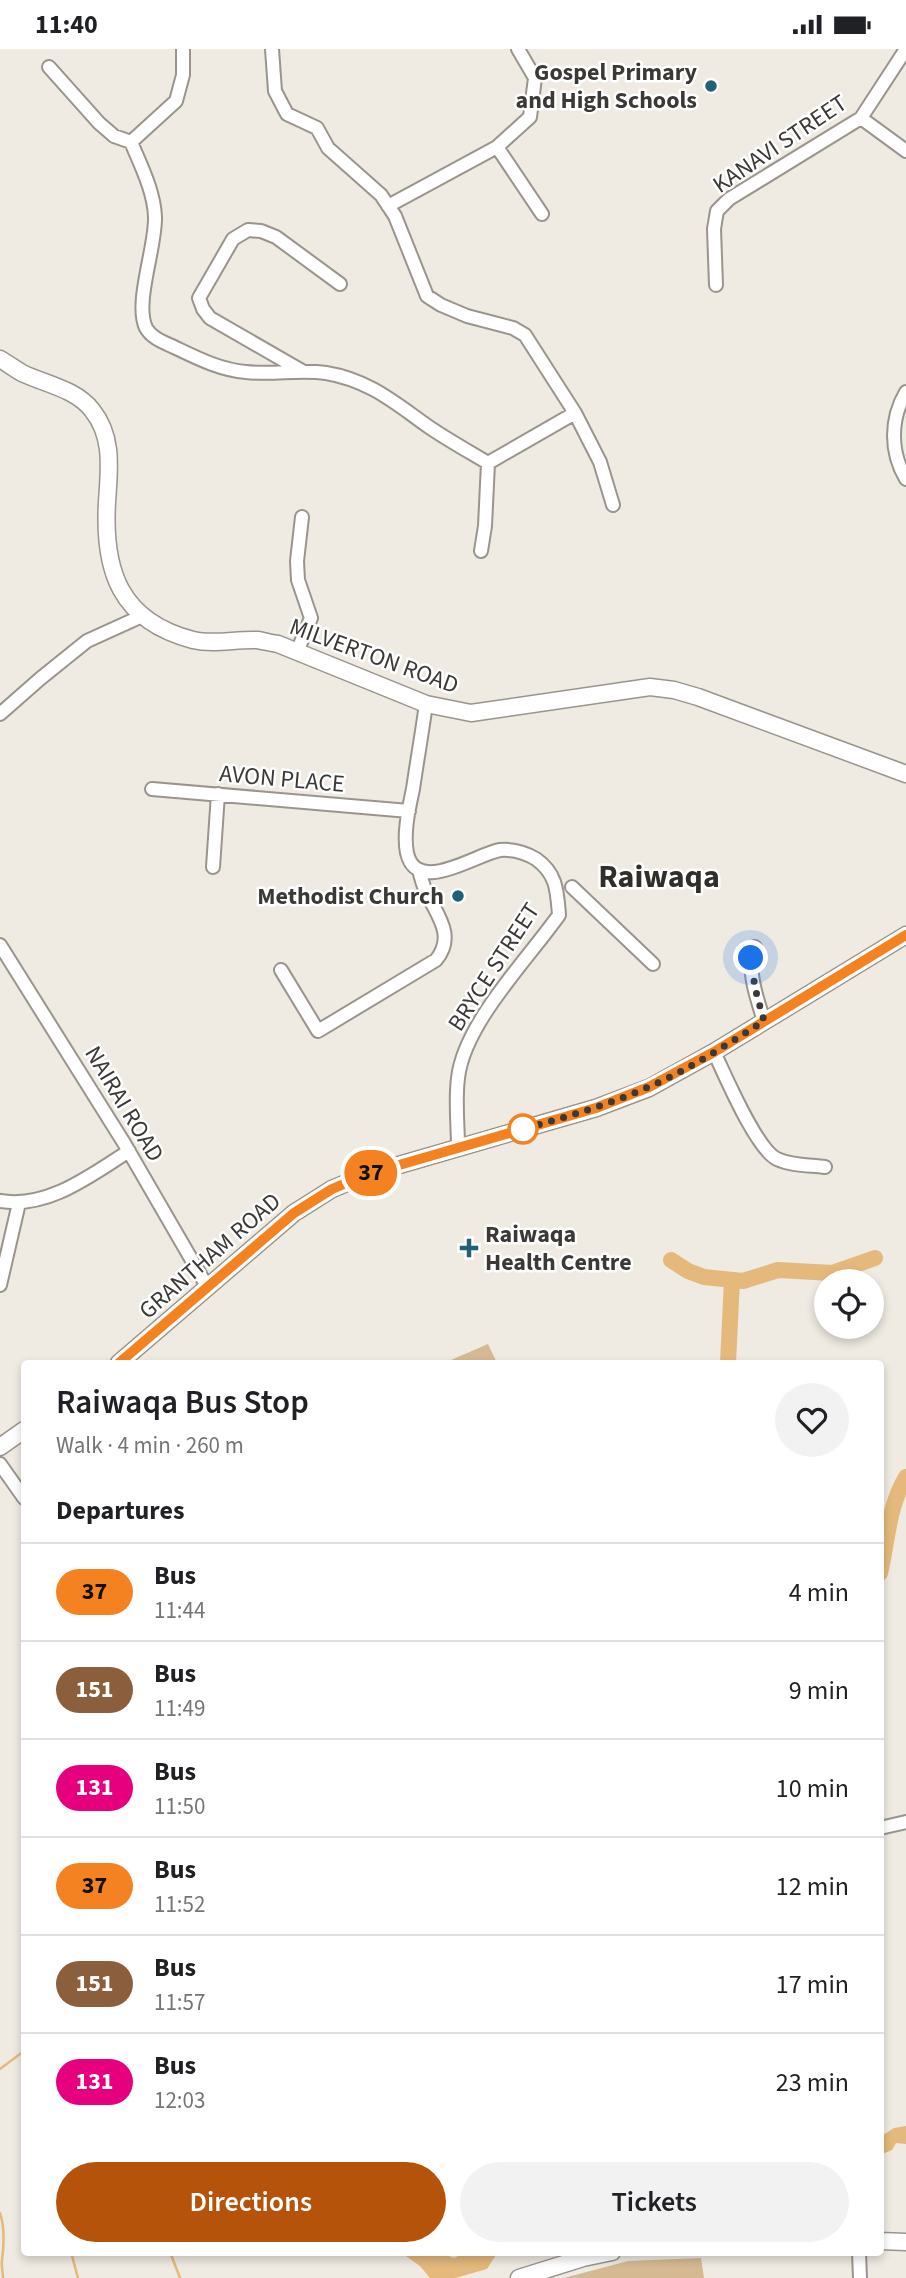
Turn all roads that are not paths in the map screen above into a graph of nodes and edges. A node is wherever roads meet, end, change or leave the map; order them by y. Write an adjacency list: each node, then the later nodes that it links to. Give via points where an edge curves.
1 (183, 49): 7 (street, via 176,101)
2 (272, 49): 10 (street, via 275,92 287,114 317,128 328,148)
3 (518, 49): 8 (street, via 535,78 530,117)
4 (906, 49): 6 (street, KANAVI STREET)
5 (49, 68): 7 (street, via 99,123 114,136)
6 (861, 118): 9 (street); 13 (street, KANAVI STREET, via 729,199 718,211 714,229)
7 (131, 142): 15 (street, via 149,186 155,216 146,272 143,318 147,330 156,339 231,370)
8 (496, 147): 10 (street); 11 (street)
9 (906, 151)
10 (388, 206): 17 (street, via 427,296 467,316 525,335)
11 (542, 214)
12 (340, 283): 15 (street, via 276,237 248,230 233,239 199,298 210,318)
13 (716, 285)
14 (0, 359): 23 (main road, MILVERTON ROAD, via 73,394 92,408 105,431 109,473 106,535 113,573 124,598)
15 (303, 371): 18 (street, via 349,379 377,390)
16 (906, 392): 19 (street, via 894,426 895,453)
17 (575, 413): 18 (street); 20 (street, via 600,462)
18 (488, 463): 22 (street)
19 (906, 479)
20 (613, 505)
21 (302, 517): 24 (street, via 298,580 311,618)
22 (481, 551)
23 (142, 616): 24 (main road, MILVERTON ROAD, via 195,640 257,640); 26 (street, via 88,641)
24 (297, 652): 25 (main road, MILVERTON ROAD)
25 (426, 704): 27 (main road, MILVERTON ROAD, via 471,713 650,687 674,690); 30 (street)
26 (0, 714)
27 (906, 774)
28 (152, 789): 29 (street, AVON PLACE)
29 (218, 794): 30 (street, AVON PLACE); 31 (street)
30 (409, 811): 32 (street, via 407,851 411,864)
31 (213, 867)
32 (419, 870): 38 (street, via 444,929 443,952 436,960 318,1031); 41 (street, BRYCE STREET, via 436,872 515,850 548,867 558,898 559,915 495,998 465,1051 457,1077)
33 (572, 887): 37 (street)
34 (906, 935): 39 (main road, GRANTHAM ROAD)
35 (0, 945): 42 (street, NAIRAI ROAD)
36 (755, 947): 39 (street, via 752,971)
37 (653, 964)
38 (281, 970)
39 (764, 1021): 40 (main road, GRANTHAM ROAD)
40 (714, 1052): 41 (main road, GRANTHAM ROAD, via 649,1087 596,1108); 43 (street, via 770,1154 780,1160)
41 (458, 1148): 47 (main road, GRANTHAM ROAD, via 348,1181 314,1199)
42 (129, 1151): 45 (street, via 74,1185); 47 (street, NAIRAI ROAD)
43 (825, 1167)
44 (0, 1201): 45 (street)
45 (19, 1203): 46 (street)
46 (0, 1285)
47 (208, 1288): 48 (main road, GRANTHAM ROAD)
48 (123, 1360)
49 (21, 1432): 50 (main road)
50 (0, 1447)
51 (0, 1464): 52 (street)
52 (21, 1494)
53 (906, 1822): 54 (street)
54 (884, 1827)
55 (593, 2256): 57 (main road)
56 (859, 2256): 58 (street)
57 (519, 2278)
58 (860, 2278)

